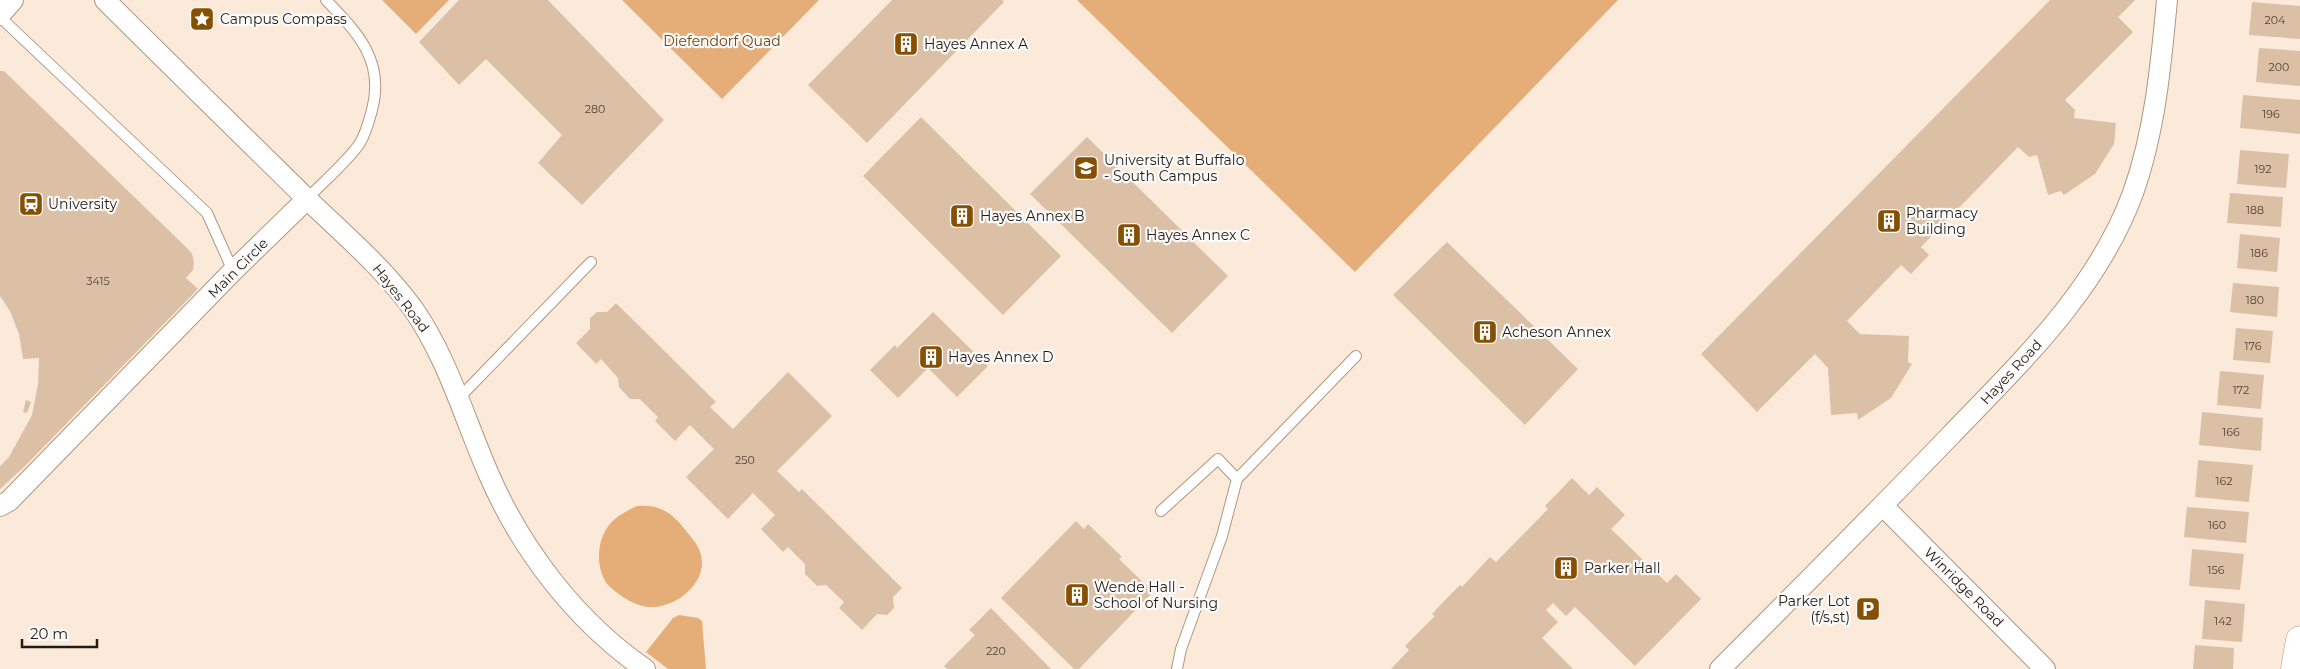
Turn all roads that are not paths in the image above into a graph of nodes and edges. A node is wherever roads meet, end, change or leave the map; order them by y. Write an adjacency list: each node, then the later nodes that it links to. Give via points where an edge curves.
1 (13, 0): 5 (street)
2 (105, 0): 6 (street, Hayes Road)
3 (326, 0): 6 (lane, Main Circle, via 354,29 365,47 376,74 375,99 359,143)
4 (2167, 0): 13 (street, Hayes Road, via 2154,113 2133,192 2118,227 2078,295 2055,325)
5 (0, 16): 8 (lane, via 207,213)
6 (308, 199): 8 (street, Main Circle); 10 (street, Hayes Road, via 364,253 412,308 429,333)
7 (591, 262): 10 (lane)
8 (233, 271): 12 (street, Main Circle)
9 (1356, 356): 11 (lane)
10 (460, 397): 16 (street, Hayes Road, via 490,477 528,548 552,581 614,647)
11 (1237, 478): 14 (lane, via 1218,459); 17 (lane, via 1222,536 1184,640)
12 (0, 506)
13 (1883, 506): 18 (street, Hayes Road); 19 (street, Winridge Road)
14 (1161, 511)
15 (2300, 640): 20 (street)
16 (645, 669)
17 (1177, 669)
18 (1720, 669)
19 (2045, 669)
20 (2295, 669)

